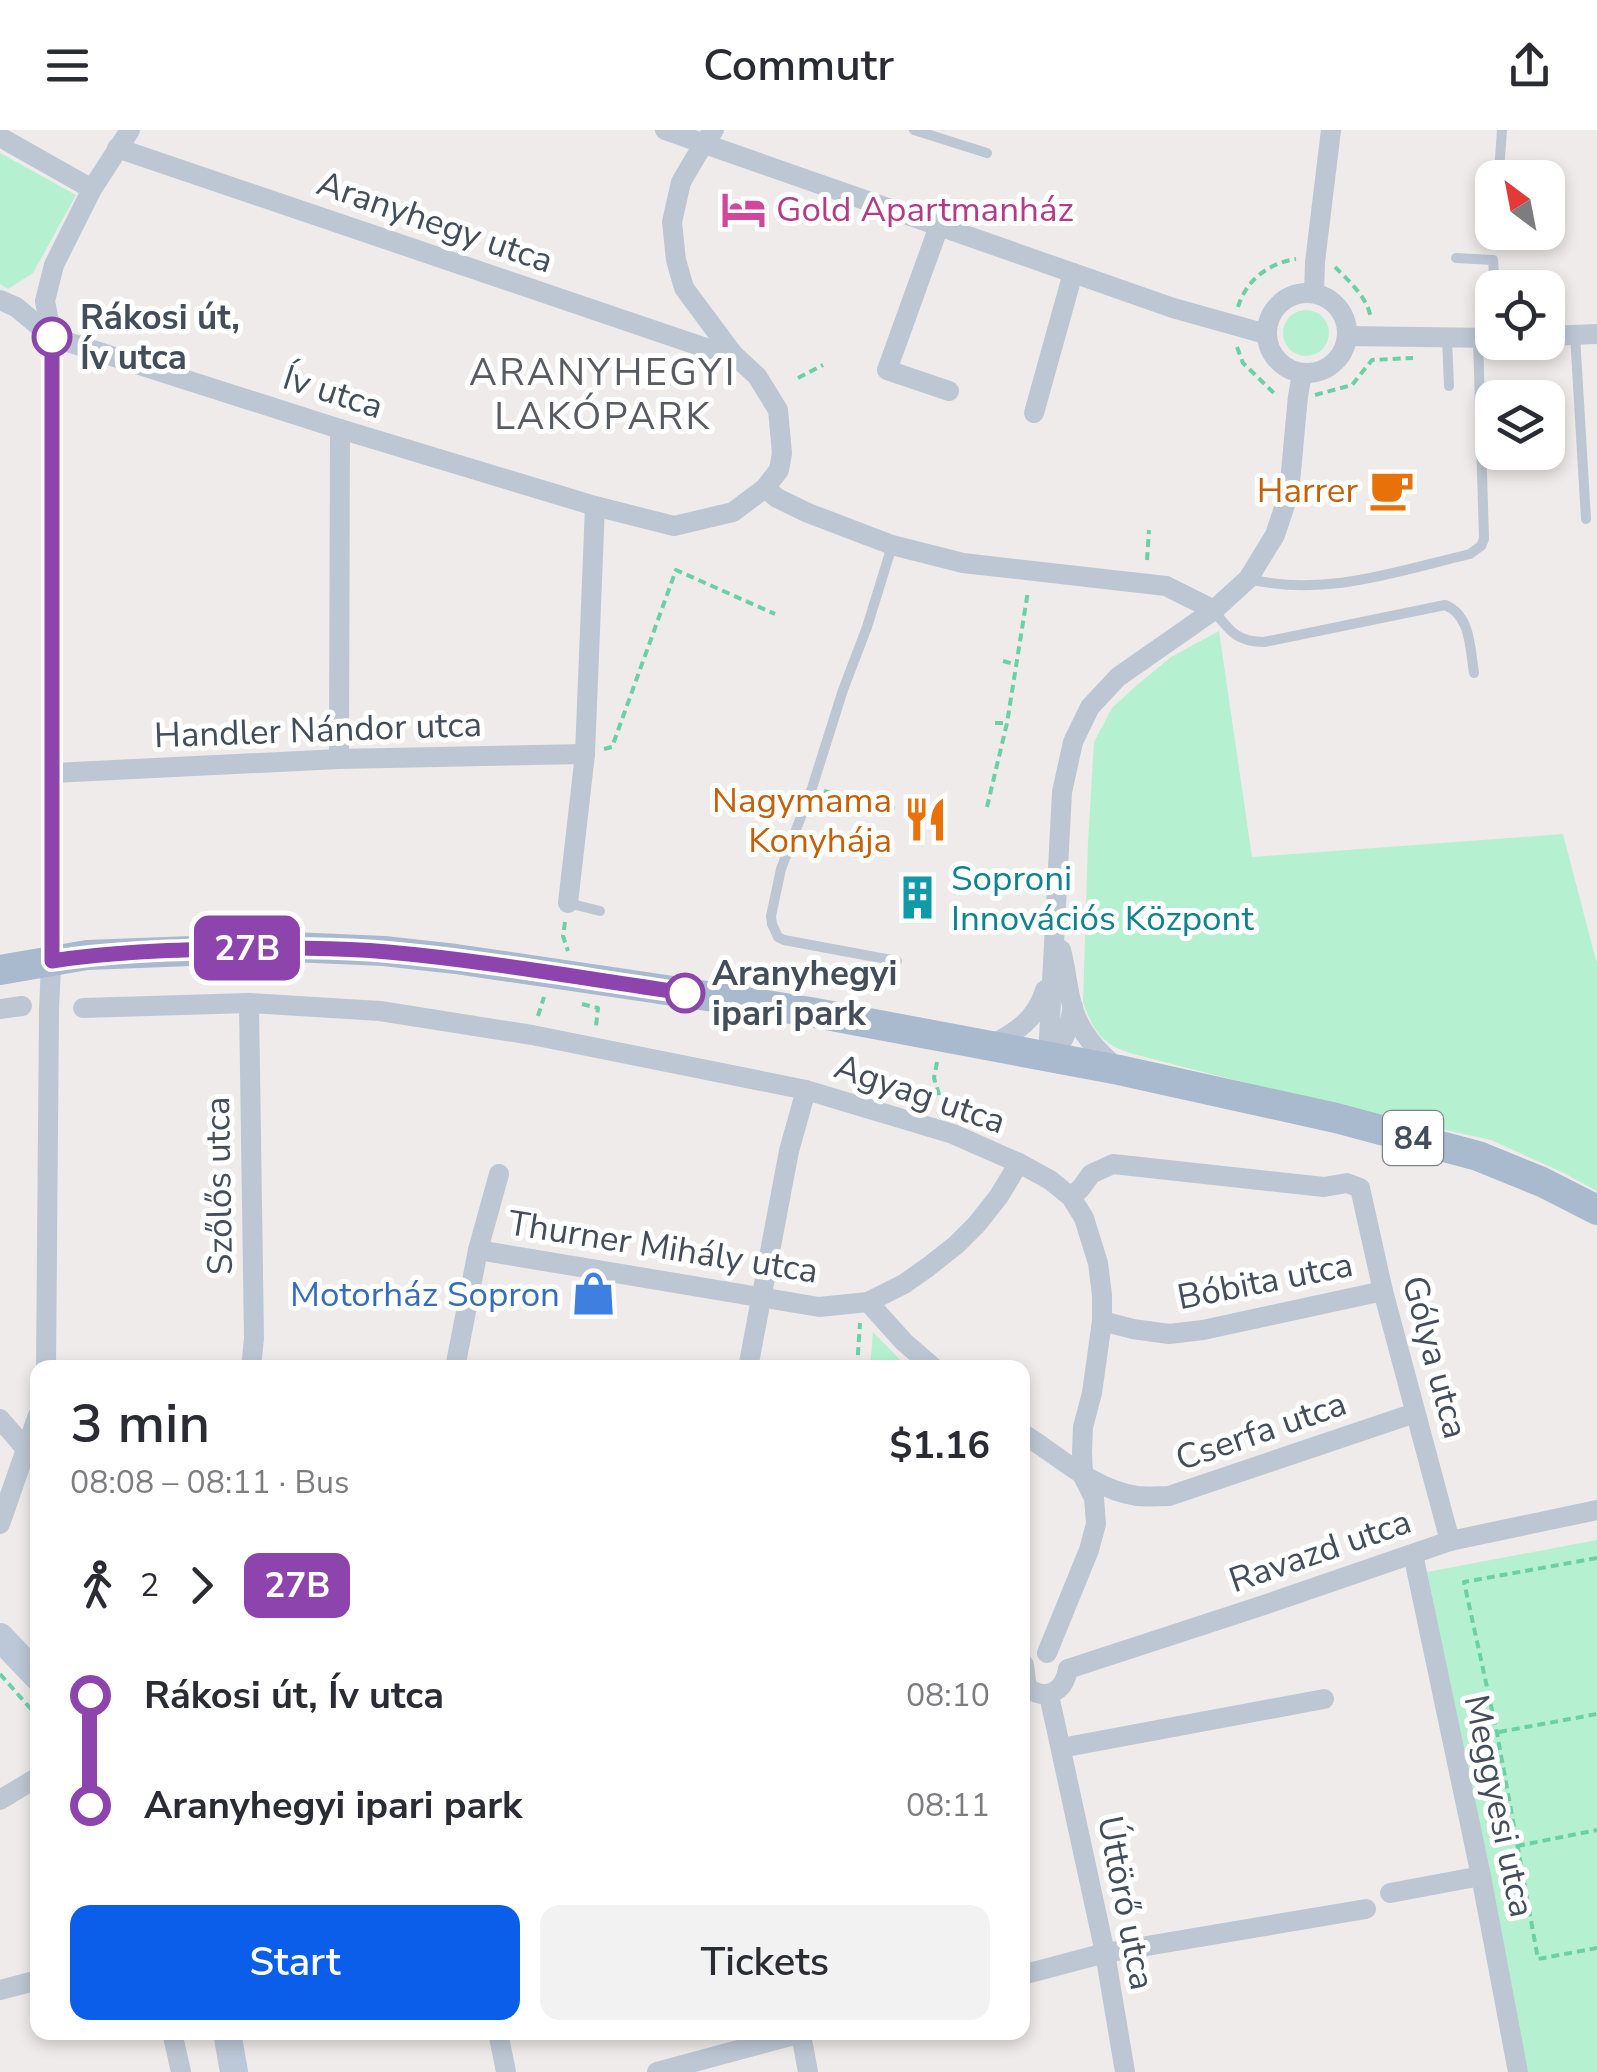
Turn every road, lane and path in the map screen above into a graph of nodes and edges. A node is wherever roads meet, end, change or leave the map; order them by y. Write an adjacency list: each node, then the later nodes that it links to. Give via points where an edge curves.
1 (130, 130): 8 (street)
2 (665, 130): 6 (street)
3 (914, 130): 9 (lane)
4 (1331, 130): 18 (street)
5 (1502, 130): 10 (lane)
6 (709, 136): 12 (street); 31 (street, via 681,182 672,222 676,260 684,288)
7 (0, 137): 11 (street)
8 (117, 148): 11 (street); 31 (street, Aranyhegy utca)
9 (988, 153)
10 (1500, 160)
11 (92, 189): 27 (street, via 54,265 46,301)
12 (938, 226): 17 (street); 37 (street, via 887,370)
13 (1456, 258): 16 (lane, via 1493,260)
14 (1301, 260): 20 (path, via 1278,264 1250,282)
15 (1324, 263): 21 (path, via 1356,288)
16 (1494, 270)
17 (1073, 273): 22 (street); 39 (street)
18 (1314, 294): 22 (street, via 1280,302); 26 (street, via 1335,304)
19 (0, 300): 27 (street)
20 (1238, 309)
21 (1371, 320)
22 (1266, 334): 34 (street, via 1281,365)
23 (1597, 334): 25 (street)
24 (1565, 335): 25 (street)
25 (1574, 335): 43 (lane)
26 (1347, 336): 29 (street); 34 (street, via 1337,360)
27 (52, 337): 40 (street, Ív utca); 58 (street)
28 (1475, 338): 29 (street)
29 (1447, 339): 36 (lane)
30 (1234, 341): 38 (path, via 1242,363)
31 (733, 354): 41 (street, via 778,410 782,453)
32 (1485, 360): 48 (lane, via 1481,546 1345,584)
33 (824, 365): 35 (path)
34 (1302, 374): 48 (street, via 1288,493 1275,535)
35 (798, 378)
36 (1449, 386)
37 (950, 391)
38 (1280, 396)
39 (1034, 414)
40 (340, 429): 42 (street, Ív utca); 57 (street)
41 (765, 488): 42 (street, Ív utca, via 733,512 674,526); 45 (street)
42 (595, 506): 56 (street)
43 (1586, 519)
44 (1149, 530): 46 (path)
45 (892, 546): 47 (street); 59 (lane)
46 (1147, 560)
47 (1032, 570): 49 (street, via 1166,586); 52 (path)
48 (1248, 579): 49 (street)
49 (1214, 610): 53 (lane, via 1238,638 1264,642 1446,605 1465,623); 64 (street, via 1118,677 1090,707 1073,742 1062,792)
50 (776, 614): 56 (path, via 676,570 612,747)
51 (1003, 661): 52 (path)
52 (1017, 665): 55 (path)
53 (1474, 673)
54 (996, 722): 55 (path)
55 (1007, 724): 60 (path)
56 (585, 754): 57 (street, Handler Nándor utca); 62 (street)
57 (340, 759): 58 (street, Handler Nándor utca)
58 (53, 773): 66 (street)
59 (812, 788): 61 (path); 67 (lane, via 780,869 772,916 778,938)
60 (987, 807)
61 (897, 809)
62 (568, 904): 63 (lane); 65 (path)
63 (600, 910)
64 (1056, 928): 73 (street); 78 (street, via 1038,1008 1019,1030); 80 (street)
65 (568, 954)
66 (52, 961): 68 (main road, 84); 77 (main road, 84, via 292,947 384,951); 93 (street)
67 (897, 961)
68 (0, 970)
69 (556, 999): 76 (path, via 544,997)
70 (567, 1001): 79 (path, via 598,1008)
71 (249, 1004): 74 (street, Agyag utca); 76 (street, Agyag utca, via 380,1011); 94 (street, Szőlős utca)
72 (22, 1006): 75 (street)
73 (1072, 1007): 80 (street, via 1063,1040); 81 (street, via 1090,1040)
74 (83, 1008)
75 (0, 1009)
76 (532, 1035): 79 (street, Agyag utca)
77 (942, 1037): 78 (main road, 84); 83 (path, via 934,1078)
78 (991, 1045): 80 (main road, 84)
79 (593, 1046): 82 (street, Agyag utca)
80 (1048, 1057): 81 (main road, 84)
81 (1119, 1070): 87 (main road, 84, via 1463,1151)
82 (806, 1090): 83 (street, Agyag utca); 90 (street)
83 (952, 1134): 84 (street, Agyag utca)
84 (1019, 1163): 86 (street, Agyag utca); 91 (street, Thurner Mihály utca, via 956,1245)
85 (499, 1174): 88 (street)
86 (1072, 1197): 89 (street, Gólya utca, via 1091,1174 1113,1164 1324,1187 1347,1183 1360,1188); 92 (street, via 1098,1263)
87 (1597, 1210)
88 (478, 1250): 90 (street, Thurner Mihály utca); 95 (street)
89 (1382, 1291): 92 (street, Bóbita utca, via 1169,1334); 99 (street, Gólya utca)
90 (760, 1297): 91 (street, Thurner Mihály utca, via 820,1307); 96 (street)
91 (865, 1303): 97 (path); 98 (street)
92 (1102, 1321): 104 (street, via 1082,1427)
93 (46, 1360)
94 (253, 1360)
95 (457, 1360)
96 (749, 1360)
97 (858, 1360)
98 (925, 1360)
99 (1415, 1413): 104 (street, Cserfa utca, via 1170,1496 1138,1496); 107 (street, Gólya utca)
100 (0, 1419): 102 (street)
101 (1030, 1439): 104 (street, Cserfa utca)
102 (30, 1449)
103 (30, 1456): 106 (street)
104 (1083, 1476): 111 (street, via 1096,1524)
105 (1597, 1510): 107 (street, Ravazd utca)
106 (0, 1524)
107 (1450, 1542): 108 (street, Ravazd utca)
108 (1413, 1554): 113 (street, Ravazd utca); 127 (street, Meggyesi utca)
109 (1597, 1558): 121 (path, via 1464,1582)
110 (0, 1637): 114 (street)
111 (1047, 1653): 112 (street); 113 (street)
112 (1030, 1659)
113 (1068, 1668): 117 (street, via 1060,1689)
114 (30, 1669)
115 (0, 1674): 119 (path)
116 (1030, 1691): 117 (street)
117 (1049, 1696): 122 (street, Úttörő utca)
118 (1324, 1699): 122 (street)
119 (30, 1708)
120 (1597, 1714): 121 (path)
121 (1497, 1733): 126 (path)
122 (1061, 1748): 131 (street, Úttörő utca)
123 (30, 1782): 124 (street)
124 (0, 1800)
125 (1597, 1830): 126 (path)
126 (1518, 1846): 130 (path, via 1538,1958)
127 (1481, 1876): 128 (street); 146 (street, Meggyesi utca)
128 (1390, 1893)
129 (1366, 1909): 131 (street)
130 (1597, 1948)
131 (1105, 1953): 132 (street); 145 (street, Úttörő utca)
132 (1030, 1973)
133 (30, 1982): 134 (street)
134 (0, 1990)
135 (174, 2040): 140 (street)
136 (228, 2040): 141 (street)
137 (500, 2040): 142 (street)
138 (776, 2040): 143 (street)
139 (803, 2040): 144 (street)
140 (181, 2072)
141 (234, 2072)
142 (506, 2072)
143 (658, 2072)
144 (808, 2072)
145 (1125, 2072)
146 (1518, 2072)

